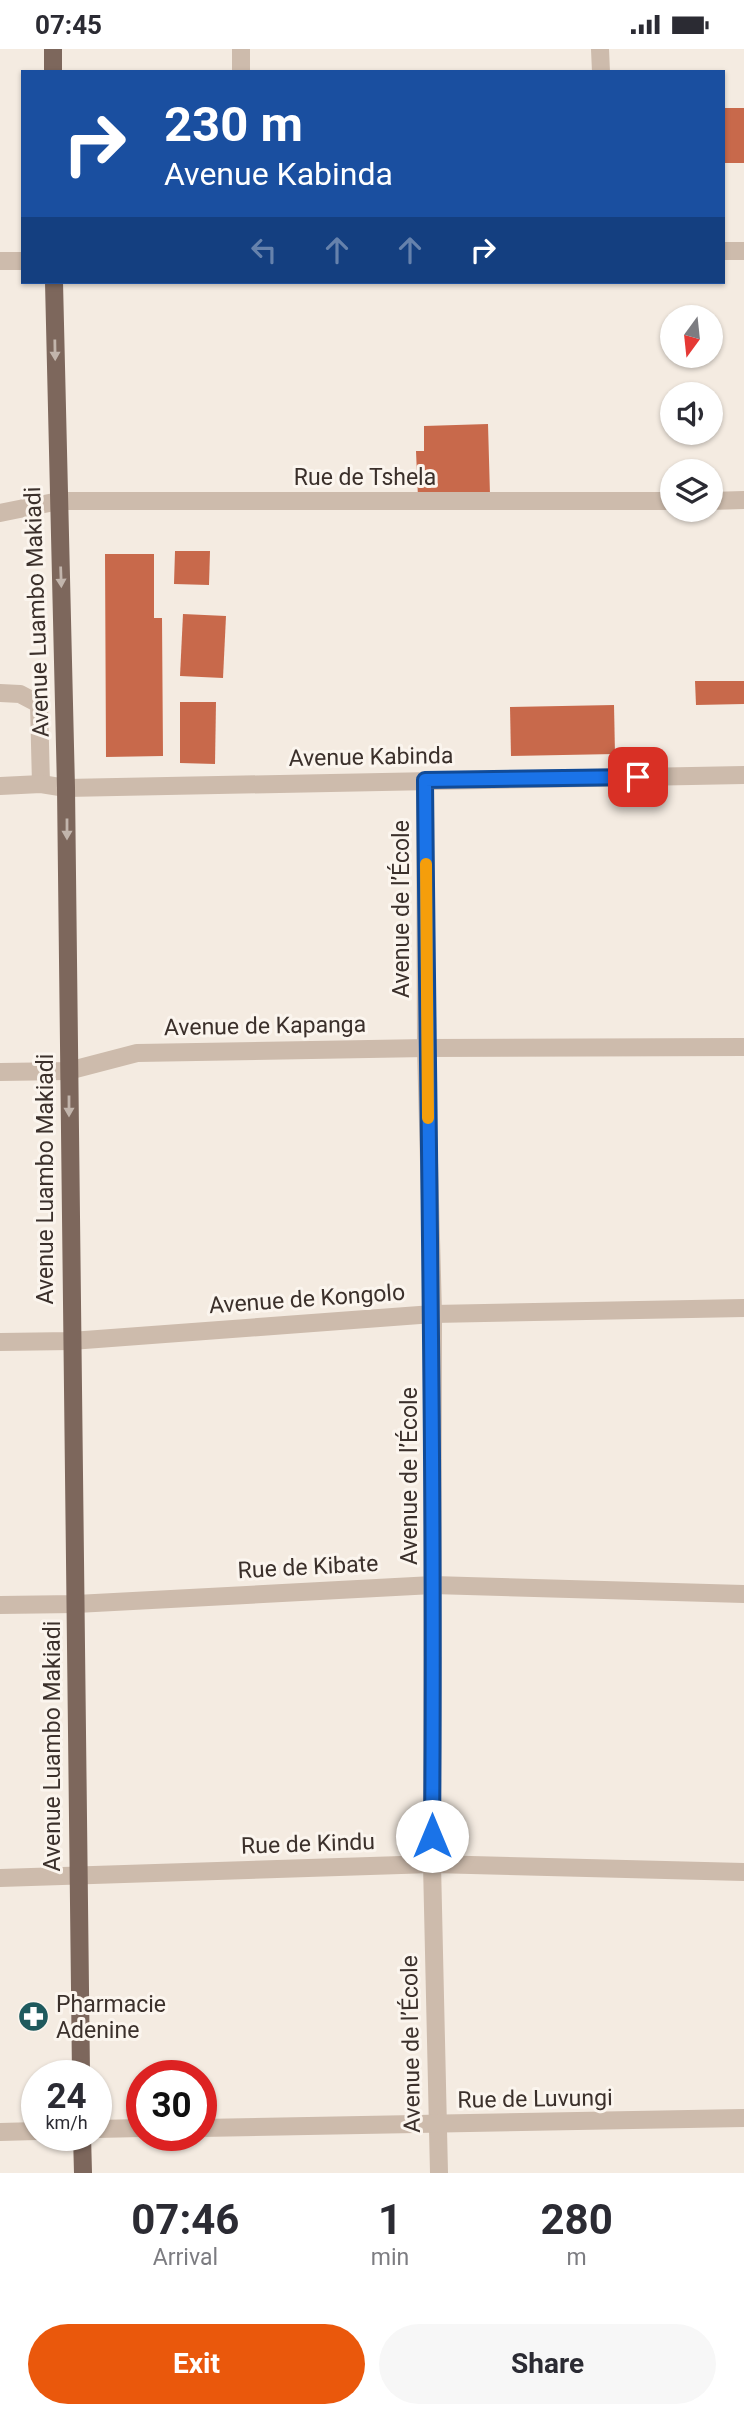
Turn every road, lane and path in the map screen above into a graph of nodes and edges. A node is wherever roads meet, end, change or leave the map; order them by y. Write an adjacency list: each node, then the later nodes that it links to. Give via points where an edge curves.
1 (53, 49): 4 (main road)
2 (241, 49): 5 (street)
3 (600, 49): 6 (street)
4 (53, 70)
5 (241, 70)
6 (601, 70)
7 (725, 251): 8 (street)
8 (744, 251)
9 (0, 261): 10 (street)
10 (21, 261)
11 (54, 284): 15 (main road, Avenue Luambo Makiadi, one-way to 15)
12 (660, 501): 15 (street, Rue de Tshela)
13 (723, 501): 14 (street)
14 (744, 501)
15 (59, 502): 16 (street, Rue de Tshela); 22 (main road, Avenue Luambo Makiadi, one-way to 22)
16 (0, 513)
17 (0, 693): 20 (street, via 20,694 38,704)
18 (744, 775): 19 (street, Avenue Kabinda)
19 (425, 780): 22 (street, Avenue Kabinda); 24 (street, Avenue de l’École)
20 (41, 785): 21 (street, Avenue Kabinda); 22 (street, Avenue Kabinda)
21 (0, 786)
22 (66, 788): 26 (main road, Avenue Luambo Makiadi, one-way to 26)
23 (744, 1047): 24 (street, Avenue de Kapanga)
24 (426, 1048): 26 (street, Avenue de Kapanga, via 137,1053); 28 (street, Avenue de l’École)
25 (0, 1072): 26 (street, Avenue de Kapanga)
26 (68, 1072): 29 (main road, Avenue Luambo Makiadi, one-way to 29)
27 (744, 1308): 28 (street, Avenue de Kongolo)
28 (433, 1314): 29 (street, Avenue de Kongolo); 31 (street, Avenue de l’École)
29 (71, 1341): 30 (street, Avenue de Kongolo); 33 (main road, Avenue Luambo Makiadi)
30 (0, 1342)
31 (433, 1585): 32 (street, Rue de Kibate); 33 (street, Rue de Kibate); 35 (street, Avenue de l’École)
32 (744, 1594)
33 (76, 1604): 34 (street, Rue de Kibate); 37 (main road, Avenue Luambo Makiadi)
34 (0, 1605)
35 (432, 1864): 36 (street, Rue de Kindu); 37 (street, Rue de Kindu); 41 (street, Avenue de l’École)
36 (744, 1871)
37 (77, 1877): 38 (street, Rue de Kindu); 39 (main road, Avenue Luambo Makiadi)
38 (0, 1878)
39 (81, 2060)
40 (744, 2118): 41 (street, Rue de Luvungi)
41 (438, 2125): 42 (street, Rue de Luvungi); 47 (street, Avenue de l’École)
42 (217, 2128)
43 (21, 2131): 44 (street)
44 (0, 2132)
45 (82, 2151): 46 (main road)
46 (83, 2173)
47 (439, 2173)

